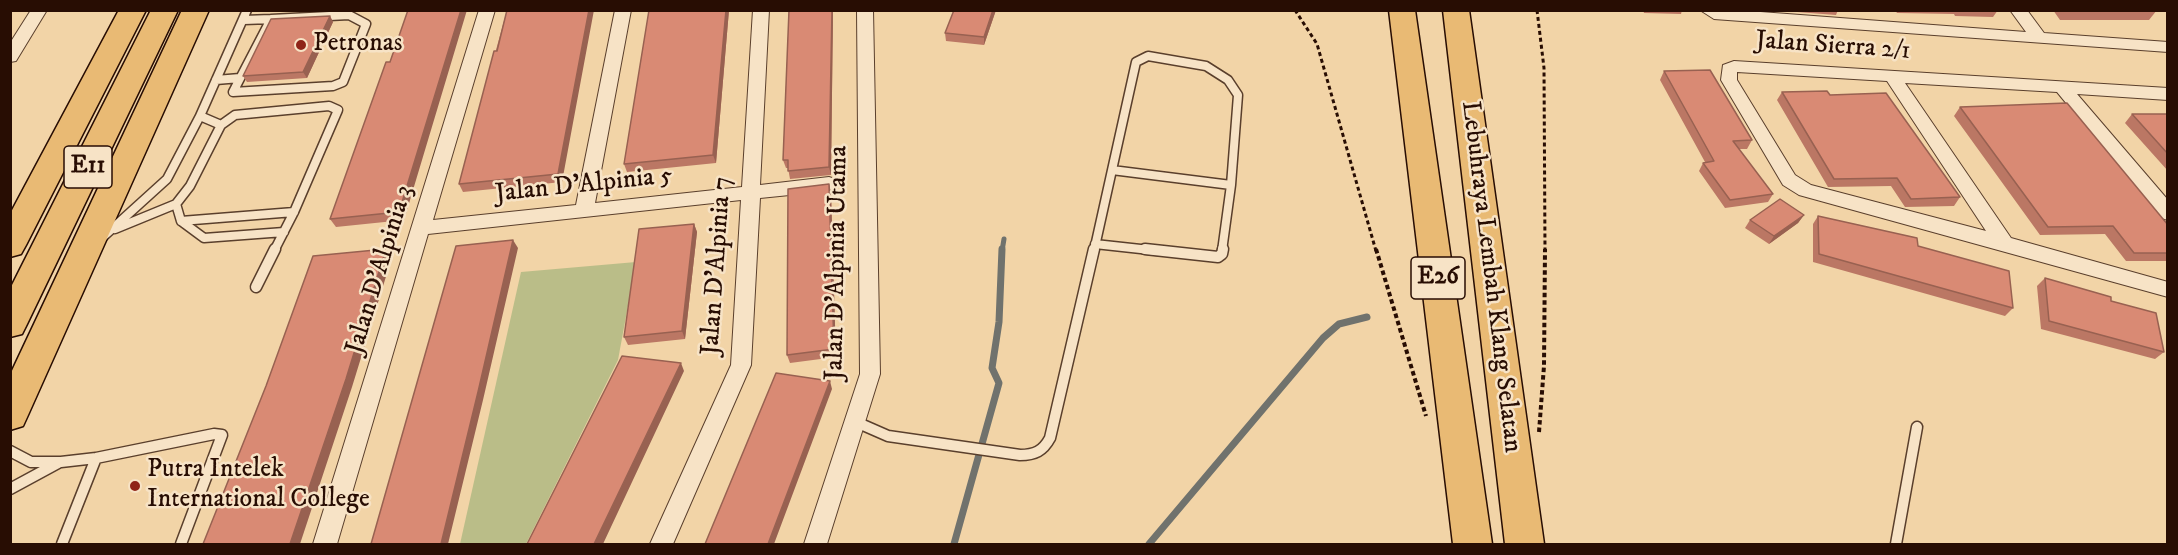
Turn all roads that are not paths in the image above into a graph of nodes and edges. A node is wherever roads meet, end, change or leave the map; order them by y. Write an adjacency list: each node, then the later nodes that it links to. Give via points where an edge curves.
1 (39, 10): 20 (street)
2 (133, 10): 42 (highway, E11)
3 (165, 10): 46 (highway, E11)
4 (196, 10): 43 (highway)
5 (247, 10): 16 (lane)
6 (487, 10): 37 (street, Jalan D'Alpinia 3)
7 (623, 10): 34 (street)
8 (761, 10): 31 (street, Jalan D'Alpinia 7)
9 (865, 10): 48 (street, Jalan D'Alpinia Utama, via 870,374)
10 (1402, 10): 59 (highway, Lebuhraya Lembah Klang Selatan / E26)
11 (1456, 10): 60 (highway, Lebuhraya Lembah Klang Selatan / E26)
12 (1708, 10): 17 (street, via 1714,14)
13 (1860, 10): 17 (street)
14 (2018, 10): 18 (street)
15 (271, 18): 16 (lane); 22 (lane); 22 (lane, via 349,15 366,24 339,85 237,94 233,90)
16 (244, 20): 23 (lane)
17 (1869, 25): 18 (street)
18 (2039, 37): 19 (street)
19 (2168, 47)
20 (10, 57)
21 (1892, 76): 24 (street, Jalan Sierra 2/1); 40 (street); 40 (street, Jalan Sierra 2/1, via 1734,66 1729,69 1729,80 1789,180 1804,190)
22 (240, 78): 23 (lane)
23 (216, 80): 26 (lane)
24 (2062, 88): 25 (street, Jalan Sierra 2/1); 35 (street)
25 (2168, 94)
26 (200, 116): 27 (lane); 38 (lane, via 167,179)
27 (221, 125): 32 (lane, via 190,186); 33 (lane, via 235,115 329,106 338,110)
28 (1111, 170): 30 (lane); 30 (lane, via 1136,62 1148,56 1206,66 1228,80 1238,95); 41 (lane)
29 (829, 184): 31 (street, Jalan D'Alpinia 5)
30 (1230, 185): 41 (lane, via 1222,254 1218,257)
31 (751, 193): 34 (street, Jalan D'Alpinia 5); 57 (street, Jalan D'Alpinia 7, via 741,365)
32 (176, 204): 36 (lane); 38 (lane)
33 (294, 212): 36 (lane); 39 (lane)
34 (584, 212): 37 (street, Jalan D'Alpinia 5)
35 (2168, 213)
36 (182, 221): 39 (lane, via 204,238)
37 (422, 228): 56 (street, Jalan D'Alpinia 3)
38 (110, 230): 43 (lane)
39 (284, 232): 44 (lane)
40 (2004, 243): 45 (street, Jalan Sierra 2/1)
41 (1095, 244): 48 (lane, via 1076,340 1045,450 1020,455 888,435)
42 (10, 245)
43 (82, 257): 47 (highway)
44 (256, 287)
45 (2168, 290)
46 (10, 324)
47 (10, 415)
48 (856, 422): 58 (street, Jalan D'Alpinia Utama)
49 (1917, 427): 61 (lane)
50 (10, 450): 52 (lane, via 31,462)
51 (96, 458): 52 (lane); 54 (lane); 55 (lane, via 222,435)
52 (60, 462): 53 (lane)
53 (10, 489)
54 (62, 544)
55 (181, 544)
56 (325, 544)
57 (663, 544)
58 (816, 544)
59 (1473, 544)
60 (1525, 544)
61 (1896, 544)

